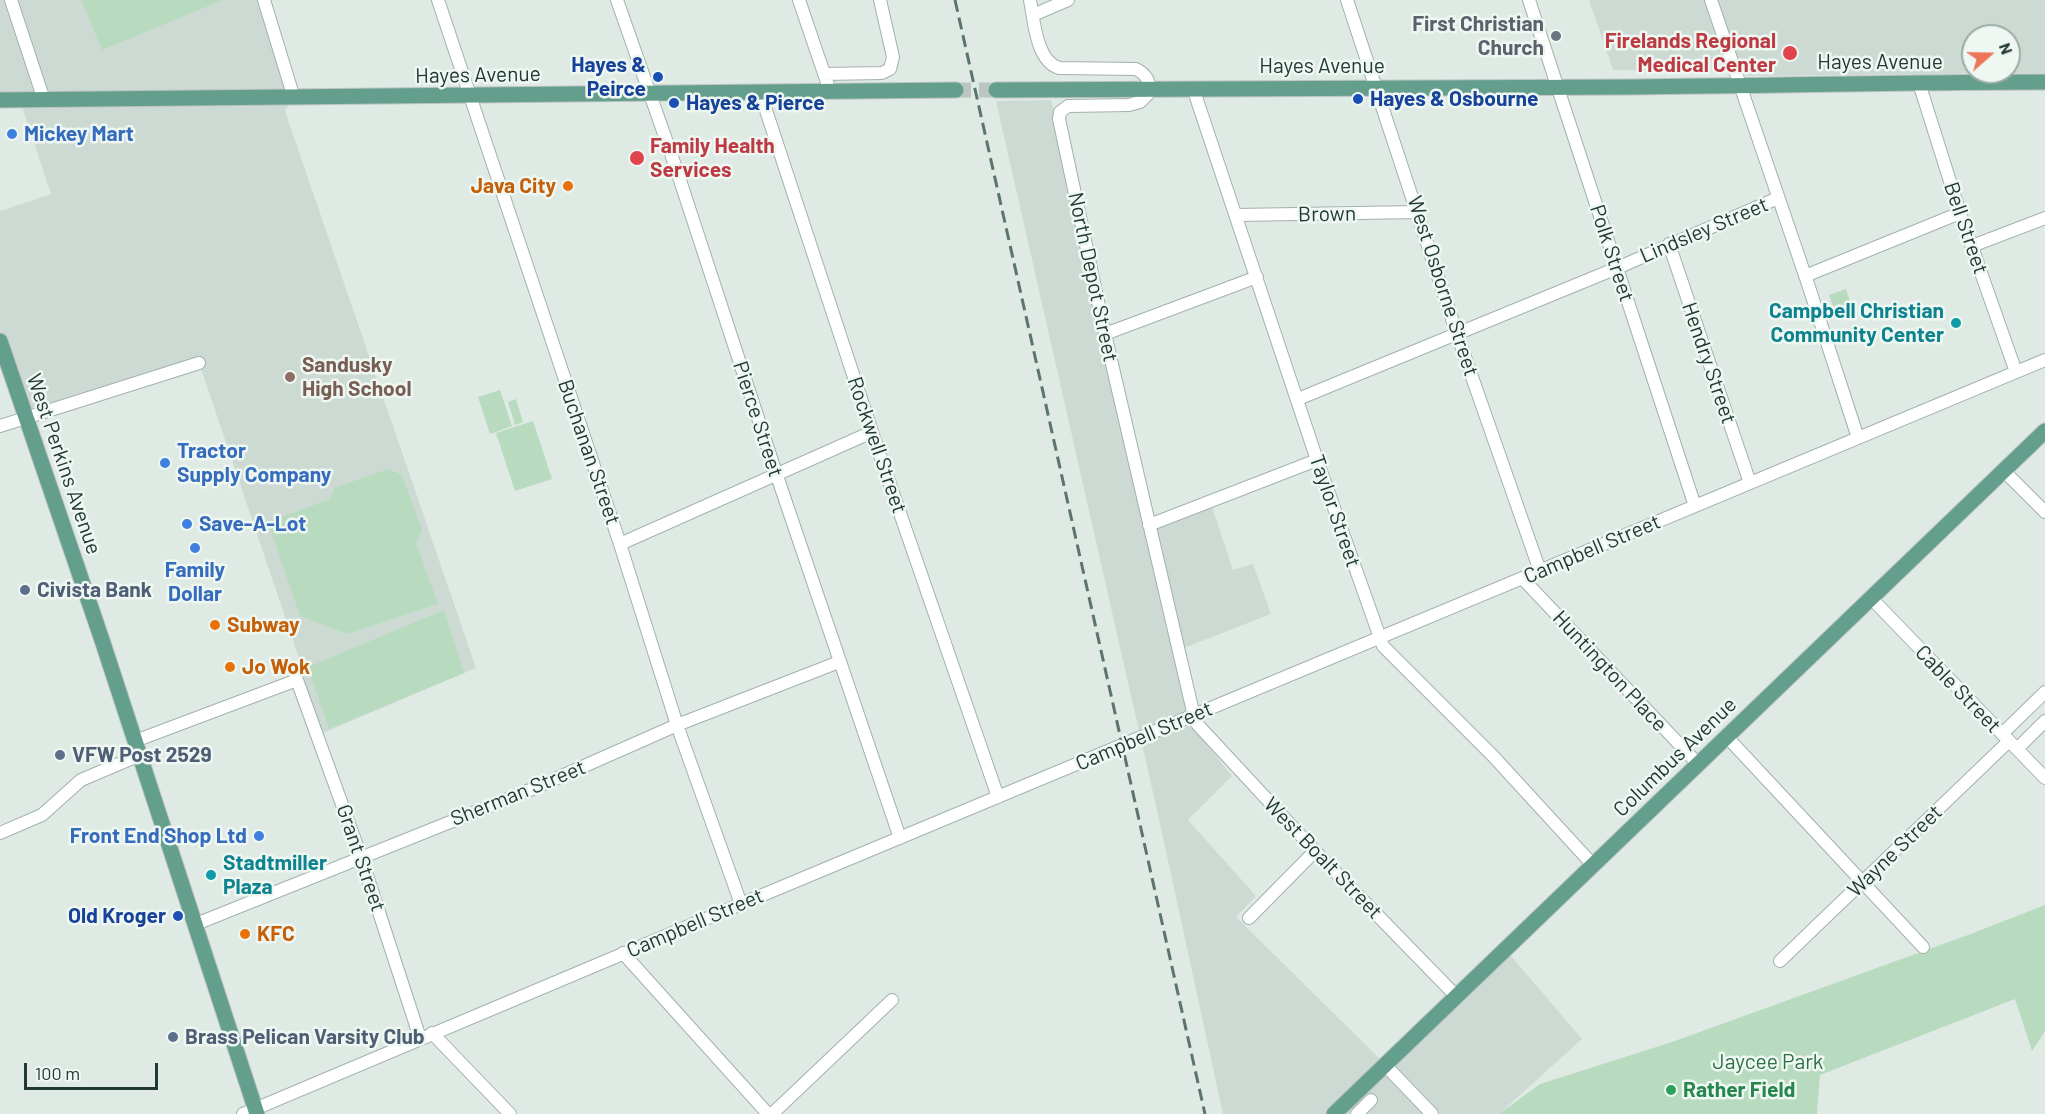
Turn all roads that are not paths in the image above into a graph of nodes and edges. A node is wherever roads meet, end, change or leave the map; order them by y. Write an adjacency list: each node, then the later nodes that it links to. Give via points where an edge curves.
1 (11, 0): 29 (street)
2 (264, 0): 27 (street)
3 (438, 0): 26 (street, Buchanan Street)
4 (617, 0): 25 (street, Pierce Street)
5 (799, 0): 13 (street)
6 (880, 0): 13 (street, via 893,57 890,69 879,73)
7 (1030, 0): 12 (street)
8 (1068, 0): 12 (street)
9 (1347, 0): 17 (street, West Osborne Street)
10 (1528, 0): 18 (street, Polk Street)
11 (1711, 0): 16 (street)
12 (1033, 15): 19 (street, via 1042,54 1052,65 1136,69 1146,76)
13 (824, 74): 23 (street)
14 (2045, 82): 15 (main road, Hayes Avenue)
15 (1919, 83): 16 (main road, Hayes Avenue); 32 (street, Bell Street)
16 (1740, 84): 18 (main road, Hayes Avenue); 30 (street)
17 (1377, 87): 18 (main road, Hayes Avenue); 20 (main road, Hayes Avenue); 31 (street, West Osborne Street)
18 (1558, 87): 37 (street, Polk Street)
19 (1150, 88): 20 (main road, Hayes Avenue); 22 (main road, Hayes Avenue); 40 (street, North Depot Street, via 1136,104 1071,105 1059,115)
20 (1194, 88): 33 (street, Taylor Street)
21 (956, 90): 23 (main road, Hayes Avenue)
22 (996, 90)
23 (830, 91): 24 (main road, Hayes Avenue)
24 (760, 92): 25 (main road, Hayes Avenue); 50 (street, Rockwell Street)
25 (649, 93): 26 (main road, Hayes Avenue); 54 (street, Pierce Street)
26 (470, 96): 27 (main road, Hayes Avenue); 59 (street, Buchanan Street)
27 (294, 98): 29 (main road, Hayes Avenue)
28 (0, 100): 29 (main road, Hayes Avenue)
29 (44, 100)
30 (1778, 198): 35 (street, Lindsley Street); 38 (street)
31 (1418, 212): 33 (street, Brown); 41 (street, West Osborne Street)
32 (1960, 213): 36 (street, Bell Street); 38 (street)
33 (1236, 215): 39 (street, Taylor Street)
34 (2045, 218): 36 (street)
35 (1669, 244): 37 (street, Lindsley Street); 55 (street, Hendry Street)
36 (1972, 246): 45 (street, Bell Street)
37 (1617, 268): 41 (street, Lindsley Street); 56 (street, Polk Street)
38 (1805, 276): 51 (street)
39 (1257, 277): 40 (street); 46 (street, Taylor Street)
40 (1105, 334): 58 (street, North Depot Street)
41 (1457, 334): 46 (street, Lindsley Street); 60 (street, West Osborne Street)
42 (0, 341): 47 (main road, West Perkins Avenue)
43 (2045, 360): 45 (street, Campbell Street)
44 (199, 363): 47 (street)
45 (2016, 372): 51 (street, Campbell Street)
46 (1298, 399): 52 (street, Taylor Street)
47 (26, 418): 48 (street); 71 (main road, West Perkins Avenue)
48 (0, 426)
49 (2045, 431): 53 (main road, Columbus Avenue)
50 (872, 432): 54 (street); 74 (street, Rockwell Street)
51 (1858, 438): 55 (street, Campbell Street)
52 (1317, 460): 58 (street); 63 (street, Taylor Street)
53 (2004, 471): 57 (street); 62 (main road, Columbus Avenue)
54 (776, 473): 59 (street); 64 (street, Pierce Street)
55 (1750, 483): 56 (street, Campbell Street)
56 (1695, 506): 60 (street, Campbell Street)
57 (2045, 512)
58 (1149, 525): 66 (street, North Depot Street)
59 (620, 544): 68 (street, Buchanan Street)
60 (1540, 571): 61 (street, Campbell Street)
61 (1522, 578): 63 (street, Campbell Street); 72 (street, Huntington Place)
62 (1872, 598): 69 (main road, Columbus Avenue); 70 (street, Cable Street)
63 (1379, 638): 66 (street, Campbell Street); 79 (street, Taylor Street)
64 (839, 662): 68 (street, Sherman Street); 76 (street, Pierce Street)
65 (2045, 692): 70 (street, Wayne Street)
66 (1194, 716): 74 (street, Campbell Street); 77 (street, West Boalt Street, via 1206,735)
67 (2045, 721): 70 (street, Wayne Street)
68 (678, 725): 78 (street, Sherman Street, via 530,790); 81 (street, Buchanan Street)
69 (1727, 737): 72 (main road, Columbus Avenue); 80 (street)
70 (2010, 741): 73 (street, Cable Street); 80 (street, Wayne Street)
71 (138, 748): 75 (street, via 81,780 42,815); 78 (street, Grant Street, via 297,680); 83 (main road, West Perkins Avenue)
72 (1698, 764): 79 (main road, Columbus Avenue)
73 (2045, 778)
74 (998, 797): 76 (street, Campbell Street)
75 (0, 833)
76 (900, 838): 81 (street, Campbell Street)
77 (1315, 851): 82 (street); 87 (street, West Boalt Street)
78 (361, 857): 83 (street, Sherman Street); 90 (street, Grant Street)
79 (1593, 865): 87 (main road, Columbus Avenue)
80 (1862, 882): 84 (street); 86 (street, Wayne Street)
81 (741, 904): 85 (street, Campbell Street)
82 (1249, 918)
83 (196, 924): 93 (main road, West Perkins Avenue)
84 (1923, 947)
85 (623, 953): 89 (street, Campbell Street); 95 (street)
86 (1780, 961)
87 (1457, 997): 91 (main road, Columbus Avenue)
88 (892, 1000): 95 (street)
89 (432, 1033): 90 (street, Campbell Street); 94 (street)
90 (420, 1038): 93 (street, Campbell Street)
91 (1385, 1065): 96 (main road, Columbus Avenue); 98 (street)
92 (1371, 1100): 97 (street)
93 (251, 1112)
94 (510, 1114)
95 (770, 1114)
96 (1334, 1114)
97 (1358, 1114)
98 (1432, 1114)

